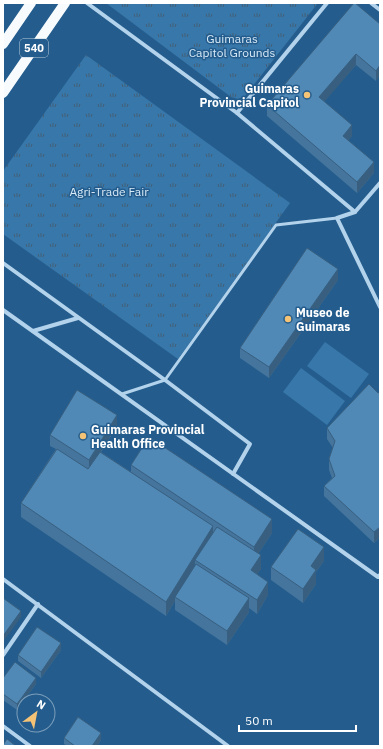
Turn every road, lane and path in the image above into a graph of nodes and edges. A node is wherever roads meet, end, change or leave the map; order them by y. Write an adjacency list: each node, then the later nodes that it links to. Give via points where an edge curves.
1 (31, 3): 7 (main road, 540)
2 (65, 3): 8 (main road, 540)
3 (87, 3): 9 (street)
4 (327, 3): 9 (street)
5 (371, 3): 6 (street)
6 (380, 10)
7 (3, 44)
8 (3, 93)
9 (237, 113): 11 (street)
10 (380, 183): 11 (street)
11 (355, 212): 12 (street)
12 (337, 218): 14 (street); 18 (lane, via 276,225)
13 (3, 263): 16 (street)
14 (380, 307)
15 (3, 310): 17 (street)
16 (78, 318): 17 (street); 18 (street)
17 (33, 331): 19 (street)
18 (166, 380): 19 (lane); 20 (street, via 250,444)
19 (122, 394): 20 (street)
20 (233, 474): 21 (street)
21 (379, 577)
22 (3, 579): 23 (street)
23 (38, 604): 24 (street); 27 (street)
24 (3, 655)
25 (3, 726): 26 (street)
26 (30, 746)
27 (228, 746)

